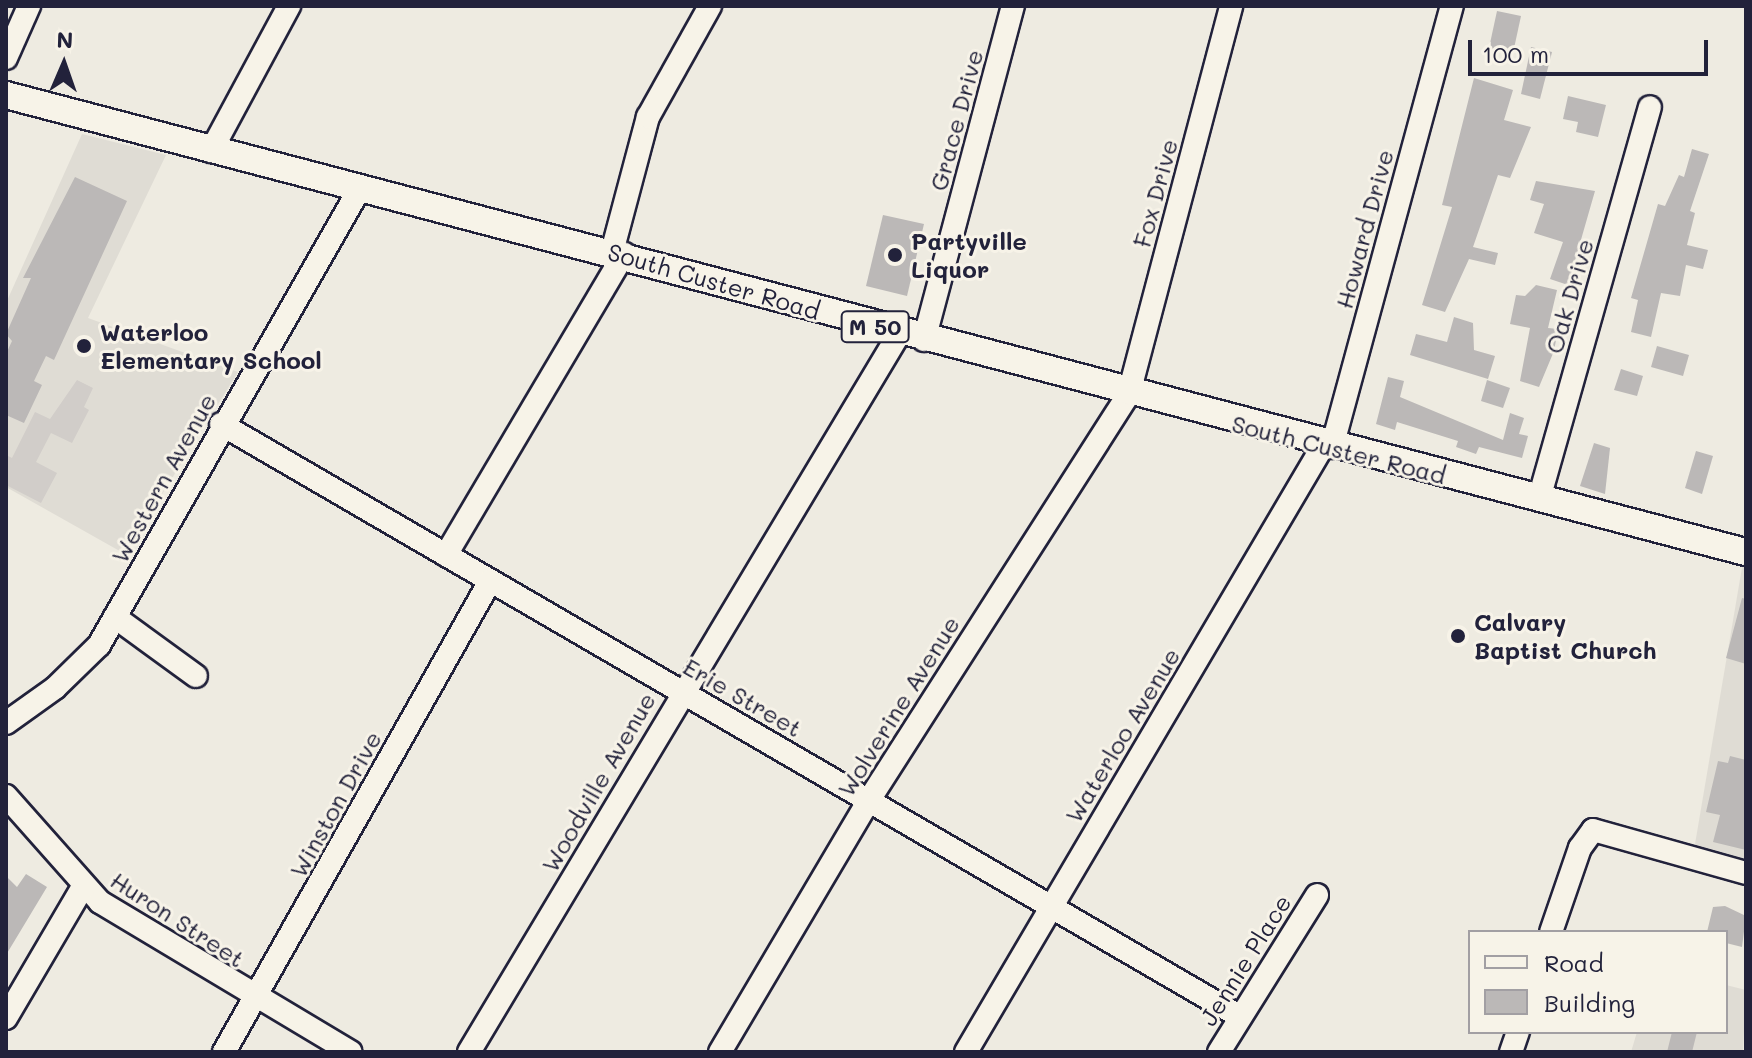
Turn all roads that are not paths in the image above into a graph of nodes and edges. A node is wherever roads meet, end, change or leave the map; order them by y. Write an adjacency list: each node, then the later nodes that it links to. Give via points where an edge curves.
1 (29, 6): 7 (street)
2 (289, 6): 10 (street)
3 (710, 6): 12 (street, via 648,117)
4 (1013, 6): 14 (street, Grace Drive)
5 (1231, 6): 15 (street, Fox Drive)
6 (1449, 16): 17 (street, Howard Drive)
7 (6, 58)
8 (6, 95): 10 (main road, South Custer Road / M 50)
9 (1650, 107): 18 (street, Oak Drive)
10 (211, 151): 11 (main road, South Custer Road / M 50)
11 (359, 190): 12 (main road, South Custer Road / M 50); 16 (street, Western Avenue)
12 (618, 253): 13 (main road, South Custer Road / M 50); 20 (street)
13 (899, 334): 14 (main road, South Custer Road / M 50); 24 (street, Woodville Avenue)
14 (924, 340): 15 (main road, South Custer Road / M 50)
15 (1129, 393): 17 (main road, South Custer Road / M 50); 27 (street, Wolverine Avenue)
16 (221, 424): 20 (street, Erie Street); 22 (street, Western Avenue)
17 (1328, 446): 18 (main road, South Custer Road / M 50); 31 (street, Waterloo Avenue)
18 (1539, 499): 19 (main road, South Custer Road / M 50)
19 (1746, 552)
20 (446, 555): 21 (street, Erie Street)
21 (490, 581): 24 (street, Erie Street); 33 (street, Winston Drive)
22 (115, 617): 23 (street); 25 (street, Western Avenue, via 86,659)
23 (196, 676)
24 (681, 690): 27 (street, Erie Street); 38 (street, Woodville Avenue)
25 (6, 723)
26 (6, 796): 29 (street, Huron Street)
27 (869, 800): 31 (street, Erie Street); 39 (street, Wolverine Avenue)
28 (1746, 873): 32 (street, via 1593,830 1580,848)
29 (83, 887): 33 (street, Huron Street); 35 (street)
30 (1317, 895): 34 (street, Jennie Place)
31 (1050, 907): 34 (street, Erie Street); 40 (street, Waterloo Avenue)
32 (1552, 930)
33 (255, 998): 36 (street, Winston Drive); 37 (street, Huron Street)
34 (1239, 1016): 41 (street, Jennie Place)
35 (6, 1018)
36 (224, 1052)
37 (351, 1052)
38 (469, 1052)
39 (720, 1052)
40 (966, 1052)
41 (1219, 1052)

